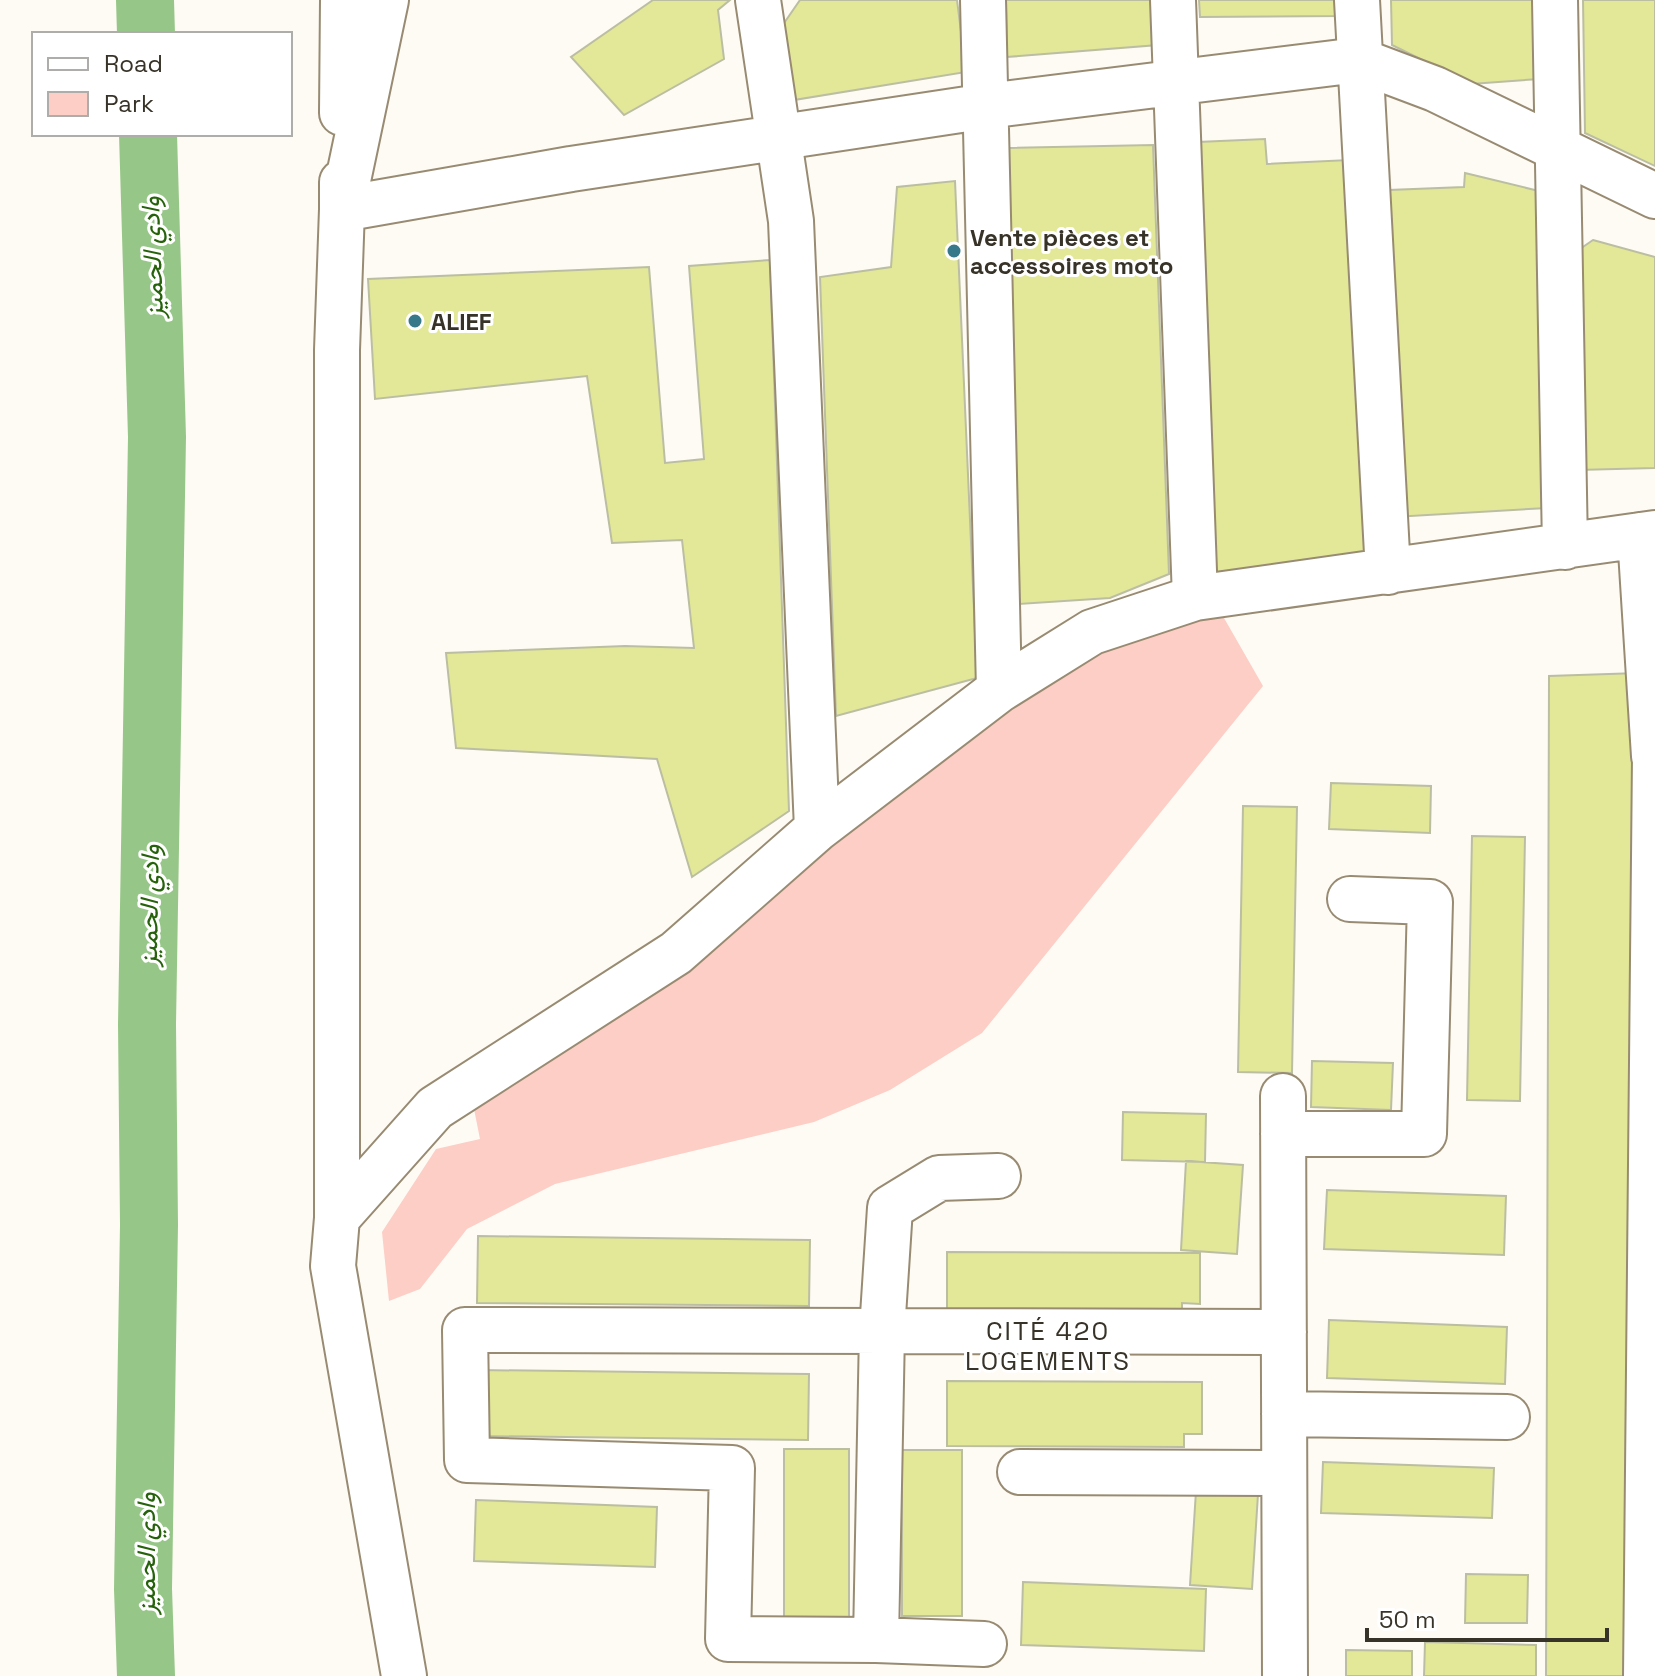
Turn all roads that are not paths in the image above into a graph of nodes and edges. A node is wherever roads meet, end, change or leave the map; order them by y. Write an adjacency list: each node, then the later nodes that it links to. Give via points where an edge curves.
1 (343, 0): 14 (street)
2 (386, 0): 14 (street)
3 (758, 0): 11 (street)
4 (983, 0): 10 (street)
5 (1173, 0): 9 (street)
6 (1357, 0): 8 (street)
7 (1555, 0): 12 (street)
8 (1358, 60): 9 (street); 12 (street, via 1435,89); 17 (street)
9 (1176, 80): 10 (street); 18 (street)
10 (987, 106): 11 (street); 19 (street)
11 (781, 138): 14 (street); 21 (street, via 791,221)
12 (1559, 152): 13 (street); 16 (street)
13 (1655, 196)
14 (342, 209): 25 (street, via 337,350)
15 (1648, 534): 16 (street); 20 (street)
16 (1565, 547): 17 (street)
17 (1388, 572): 18 (street)
18 (1195, 598): 19 (street, via 1092,632)
19 (999, 690): 21 (street)
20 (1654, 756): 24 (street)
21 (817, 829): 25 (street, via 676,953 435,1108)
22 (1350, 899): 27 (street, via 1430,902 1424,1134 1283,1115)
23 (998, 1176): 26 (street, via 939,1178 890,1208)
24 (1652, 1215): 36 (street)
25 (337, 1218): 34 (street, via 333,1266)
26 (882, 1331): 27 (street); 32 (street); 32 (street, via 465,1330 467,1460 732,1468 728,1639)
27 (1284, 1332): 28 (street)
28 (1284, 1414): 29 (street); 31 (street)
29 (1507, 1417)
30 (1020, 1472): 31 (street)
31 (1284, 1473): 35 (street)
32 (876, 1640): 33 (street)
33 (984, 1644)
34 (404, 1676)
35 (1285, 1676)
36 (1646, 1676)

